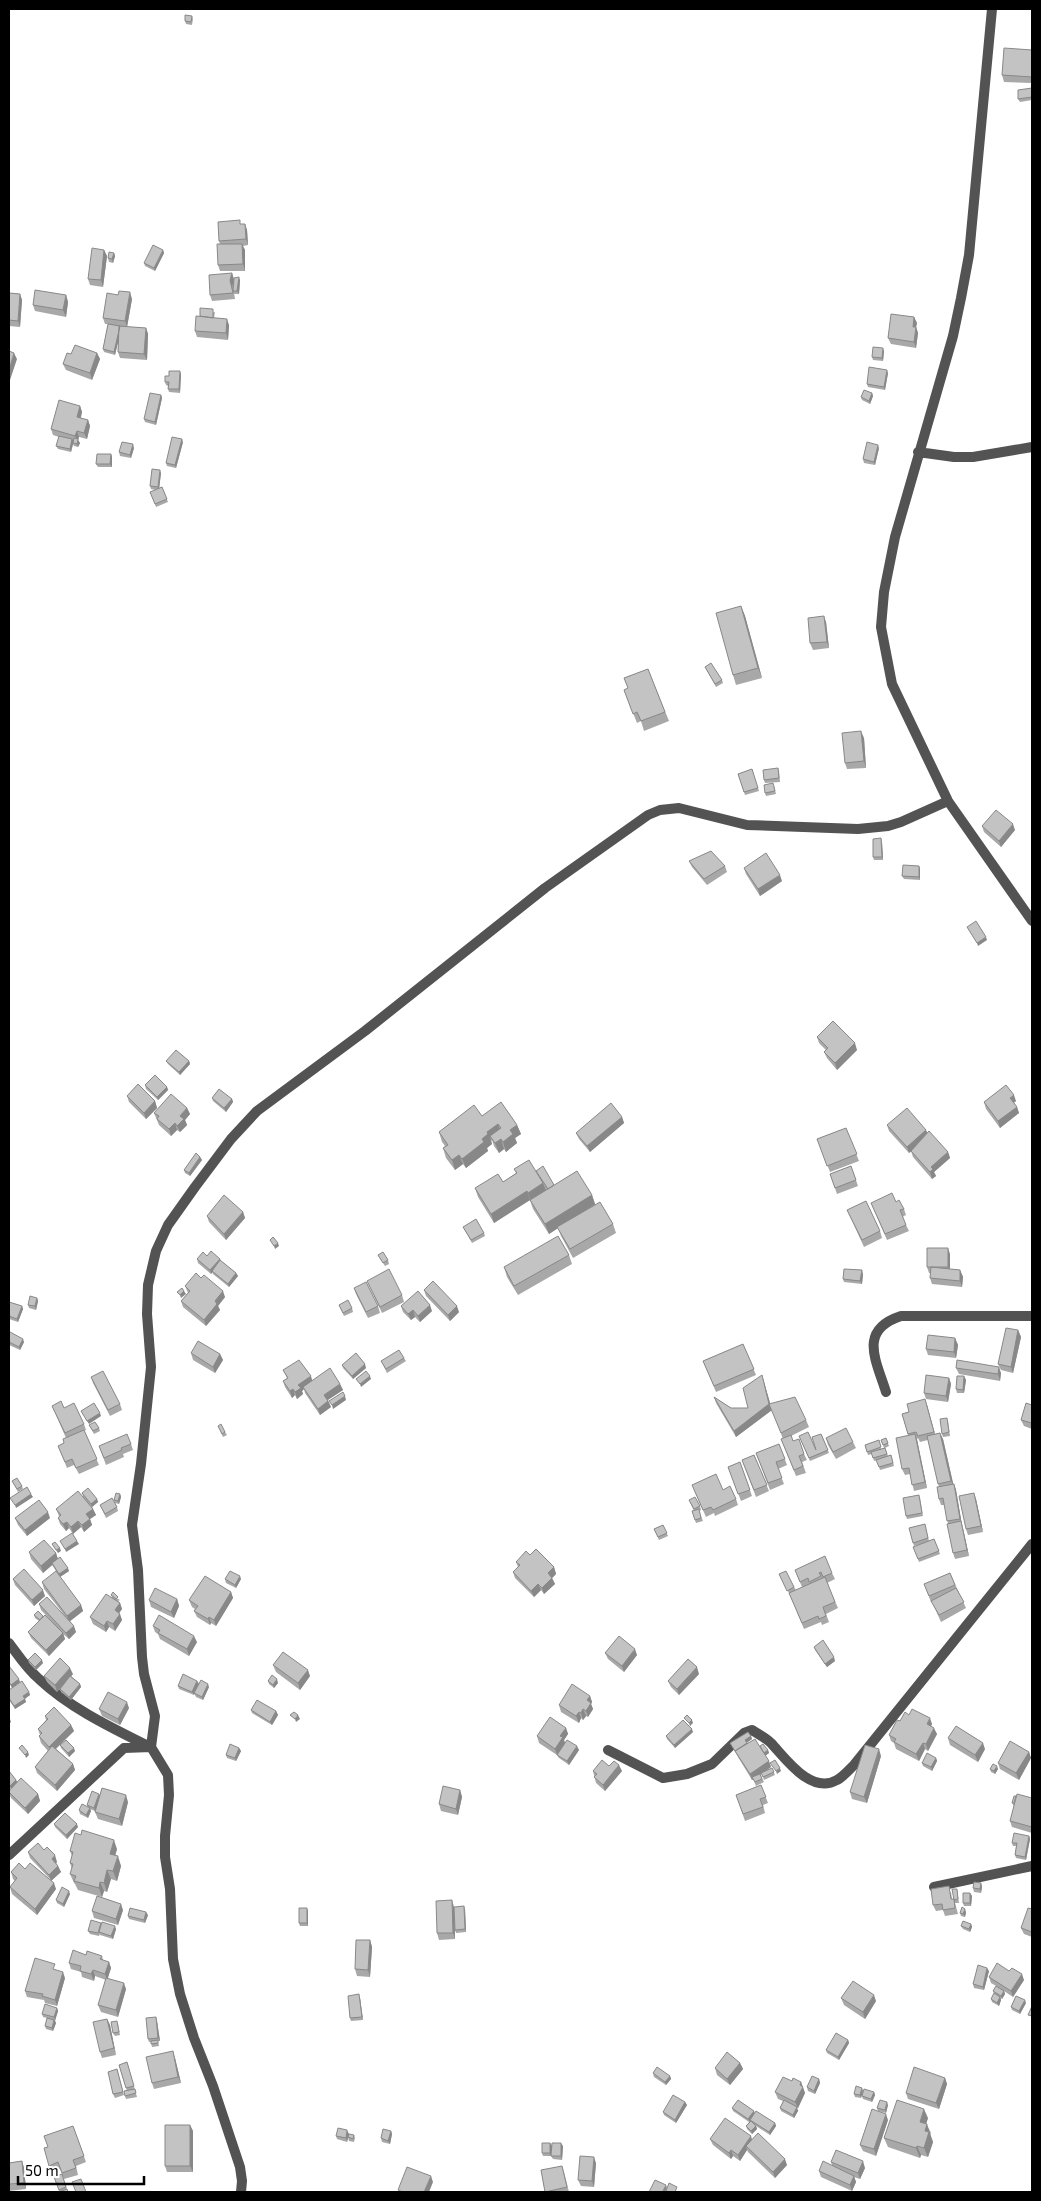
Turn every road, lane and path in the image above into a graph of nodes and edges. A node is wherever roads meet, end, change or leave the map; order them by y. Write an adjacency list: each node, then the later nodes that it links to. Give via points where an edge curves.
1 (992, 9): 3 (street, via 967,264 954,336)
2 (1032, 447): 3 (street, via 973,457)
3 (918, 452): 4 (street, via 895,537 881,627 892,684)
4 (948, 801): 5 (street); 10 (street, via 901,822 858,829 747,825 679,808 648,814 506,918 241,1126 168,1226 156,1251 148,1285 150,1366 132,1525 144,1674 155,1716)
5 (1032, 921)
6 (1032, 1316): 7 (street, via 901,1316 887,1321 878,1328 874,1343 875,1359)
7 (886, 1392)
8 (1032, 1544): 11 (street, via 854,1765 836,1781 812,1781 787,1762 770,1742 752,1730 744,1733 712,1764 688,1774 663,1778)
9 (9, 1643): 10 (street, via 38,1678 67,1700)
10 (151, 1748): 12 (street, via 124,1748); 15 (street, via 168,1775 165,1857 170,1889 173,1960 194,2038 240,2167)
11 (608, 1750)
12 (9, 1855)
13 (1032, 1866): 14 (street)
14 (934, 1887)
15 (241, 2192)

